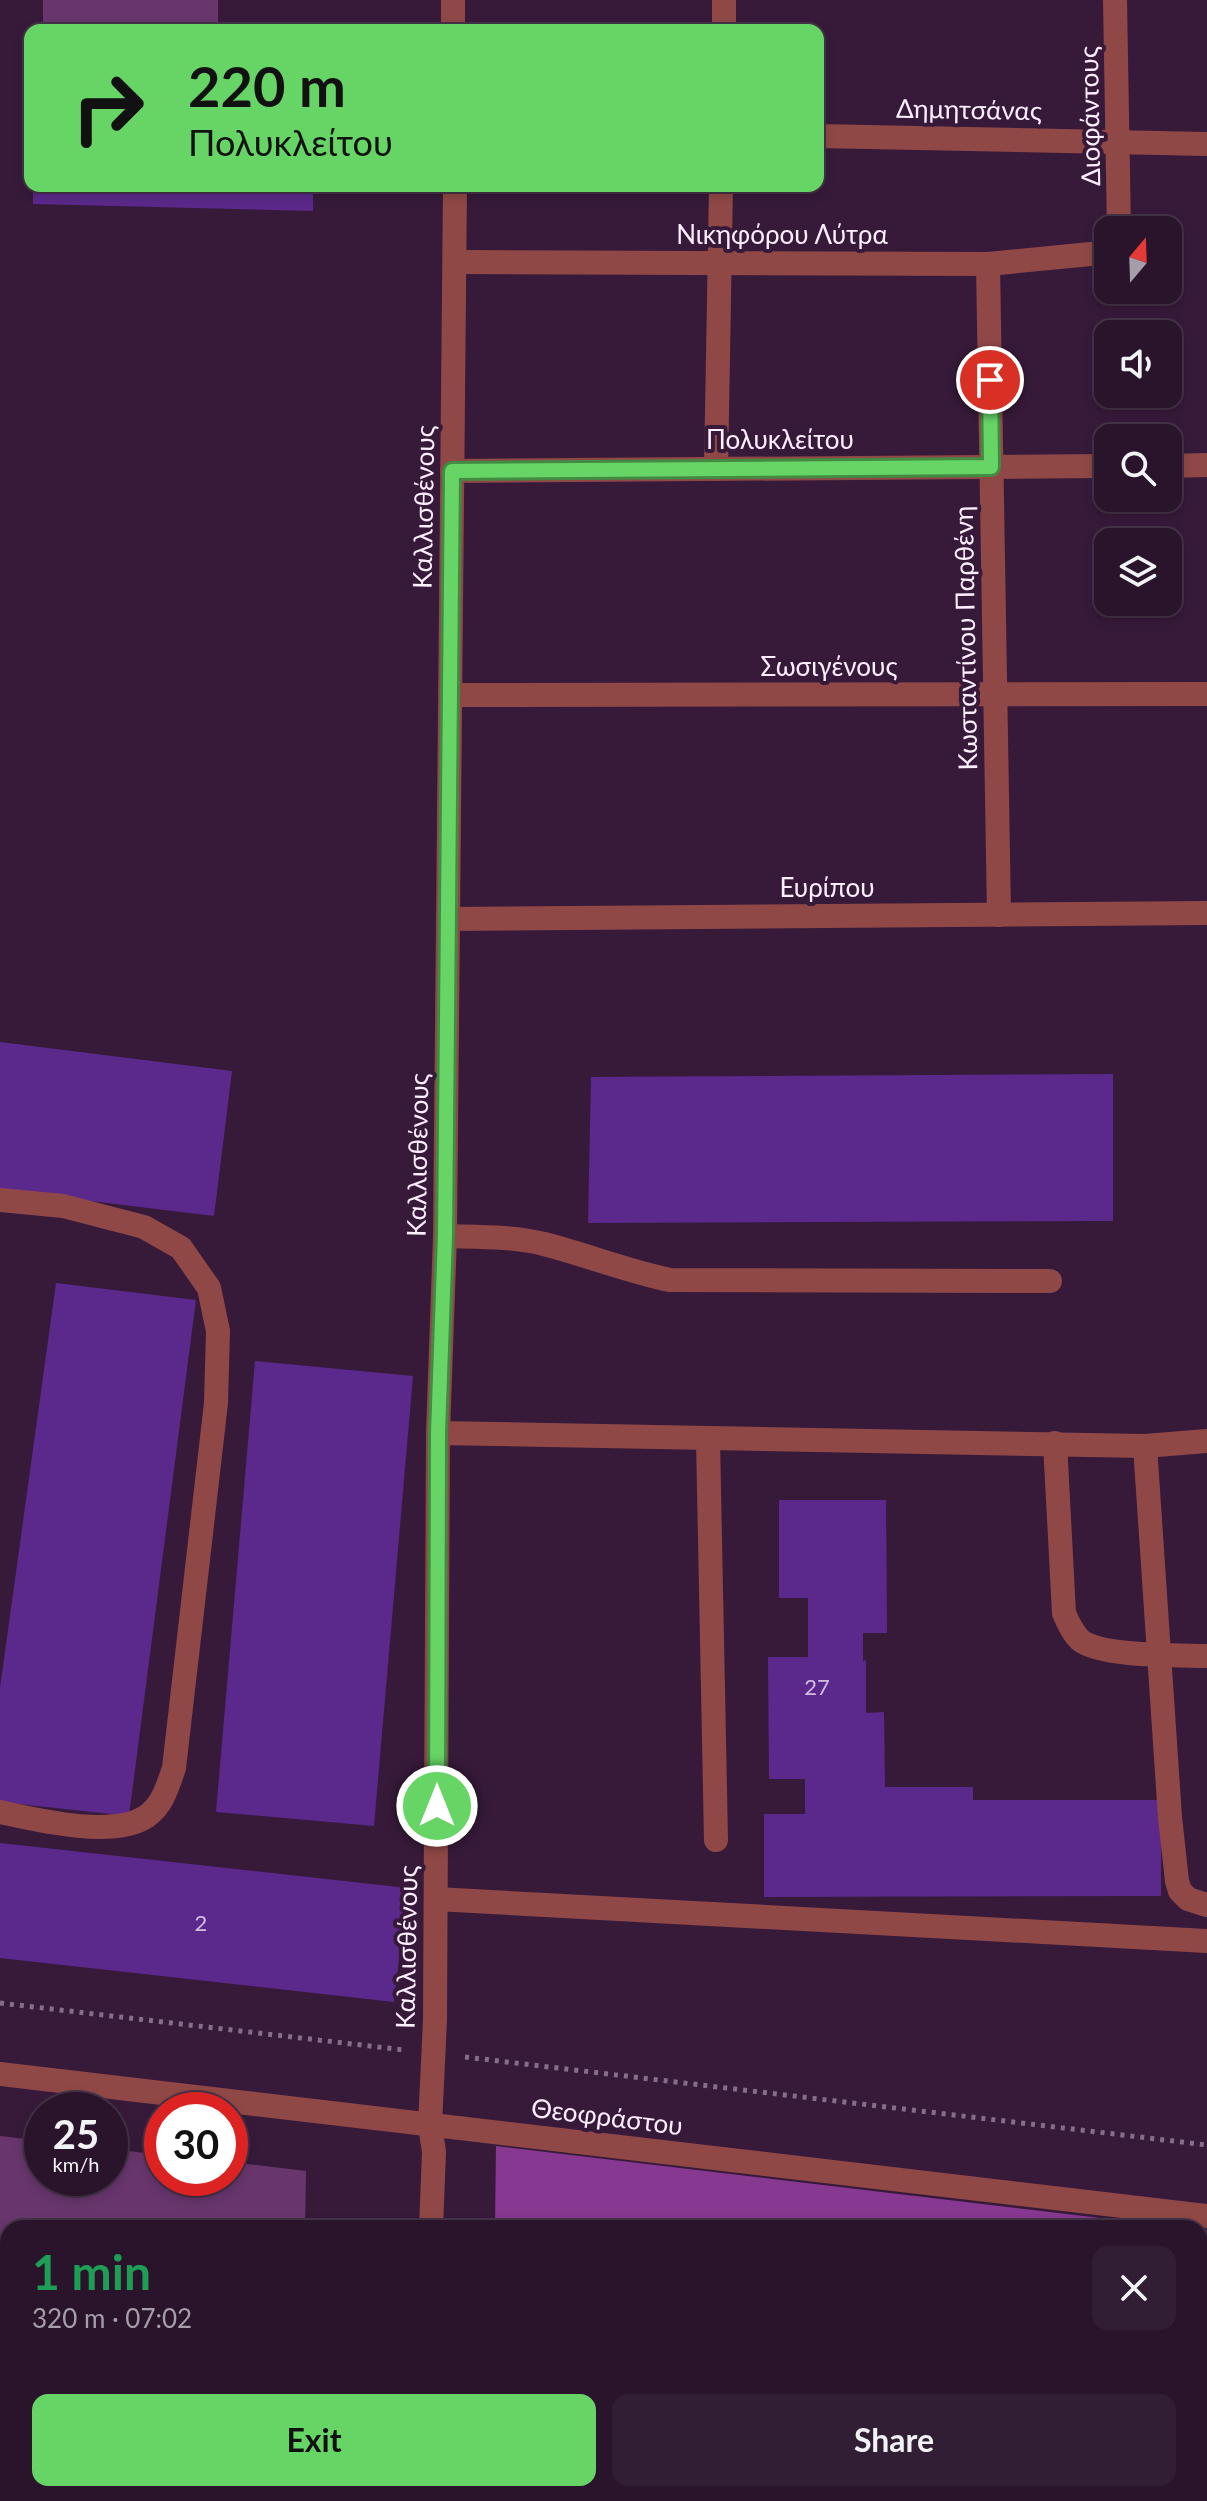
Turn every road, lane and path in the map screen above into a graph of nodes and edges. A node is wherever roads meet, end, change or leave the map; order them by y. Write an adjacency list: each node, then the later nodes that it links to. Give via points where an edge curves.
1 (453, 0): 4 (street)
2 (724, 0): 5 (street)
3 (1115, 0): 7 (street, Διοφάντους)
4 (453, 24)
5 (724, 24)
6 (824, 136): 7 (street, Δημητσάνας)
7 (1119, 141): 8 (street, Δημητσάνας); 11 (street, Διοφάντους)
8 (1207, 144)
9 (455, 192): 13 (street, Καλλισθένους)
10 (721, 192): 14 (street)
11 (1119, 216)
12 (1094, 252): 15 (street, Νικηφόρου Λύτρα)
13 (455, 262): 14 (street, Νικηφόρου Λύτρα); 21 (street, Καλλισθένους)
14 (720, 263): 15 (street, Νικηφόρου Λύτρα); 20 (street)
15 (988, 264): 19 (street, Κωσταντίνου Παρθένη)
16 (1207, 465): 18 (street)
17 (1094, 466): 19 (street, Πολυκλείτου)
18 (1182, 466)
19 (991, 467): 20 (street, Πολυκλείτου); 24 (street, Κωσταντίνου Παρθένη)
20 (716, 469): 21 (street, Πολυκλείτου)
21 (452, 471): 23 (street, Καλλισθένους)
22 (1207, 694): 24 (street, Σωσιγένους)
23 (451, 695): 24 (street, Σωσιγένους); 27 (street, Καλλισθένους)
24 (995, 695): 26 (street, Κωσταντίνου Παρθένη)
25 (1207, 913): 26 (street, Ευρίπου)
26 (999, 915): 27 (street, Ευρίπου)
27 (448, 919): 29 (street, Καλλισθένους)
28 (0, 1200): 38 (street, via 76,1209 144,1227 181,1248 209,1288 218,1331 216,1403 174,1768 164,1797 147,1816 122,1826)
29 (445, 1236): 30 (street, via 542,1243 670,1280); 31 (street, Καλλισθένους)
30 (1050, 1281)
31 (438, 1433): 32 (street); 40 (street, Καλλισθένους)
32 (708, 1439): 34 (street); 39 (street)
33 (1207, 1441): 35 (street)
34 (1055, 1443): 35 (street); 36 (street, via 1064,1613 1070,1628 1082,1642 1099,1649)
35 (1145, 1446): 36 (street)
36 (1159, 1655): 37 (street); 41 (street, via 1177,1881 1188,1899)
37 (1207, 1656)
38 (0, 1812)
39 (716, 1840)
40 (436, 1899): 42 (street); 44 (street, Καλλισθένους)
41 (1207, 1905)
42 (1207, 1941)
43 (0, 2003): 44 (path)
44 (434, 2054): 46 (street, Καλλισθένους); 47 (path)
45 (0, 2074): 46 (street, Θεοφράστου)
46 (430, 2125): 48 (street, Θεοφράστου); 49 (street, Καλλισθένους)
47 (1207, 2145)
48 (1207, 2216)
49 (431, 2220)

